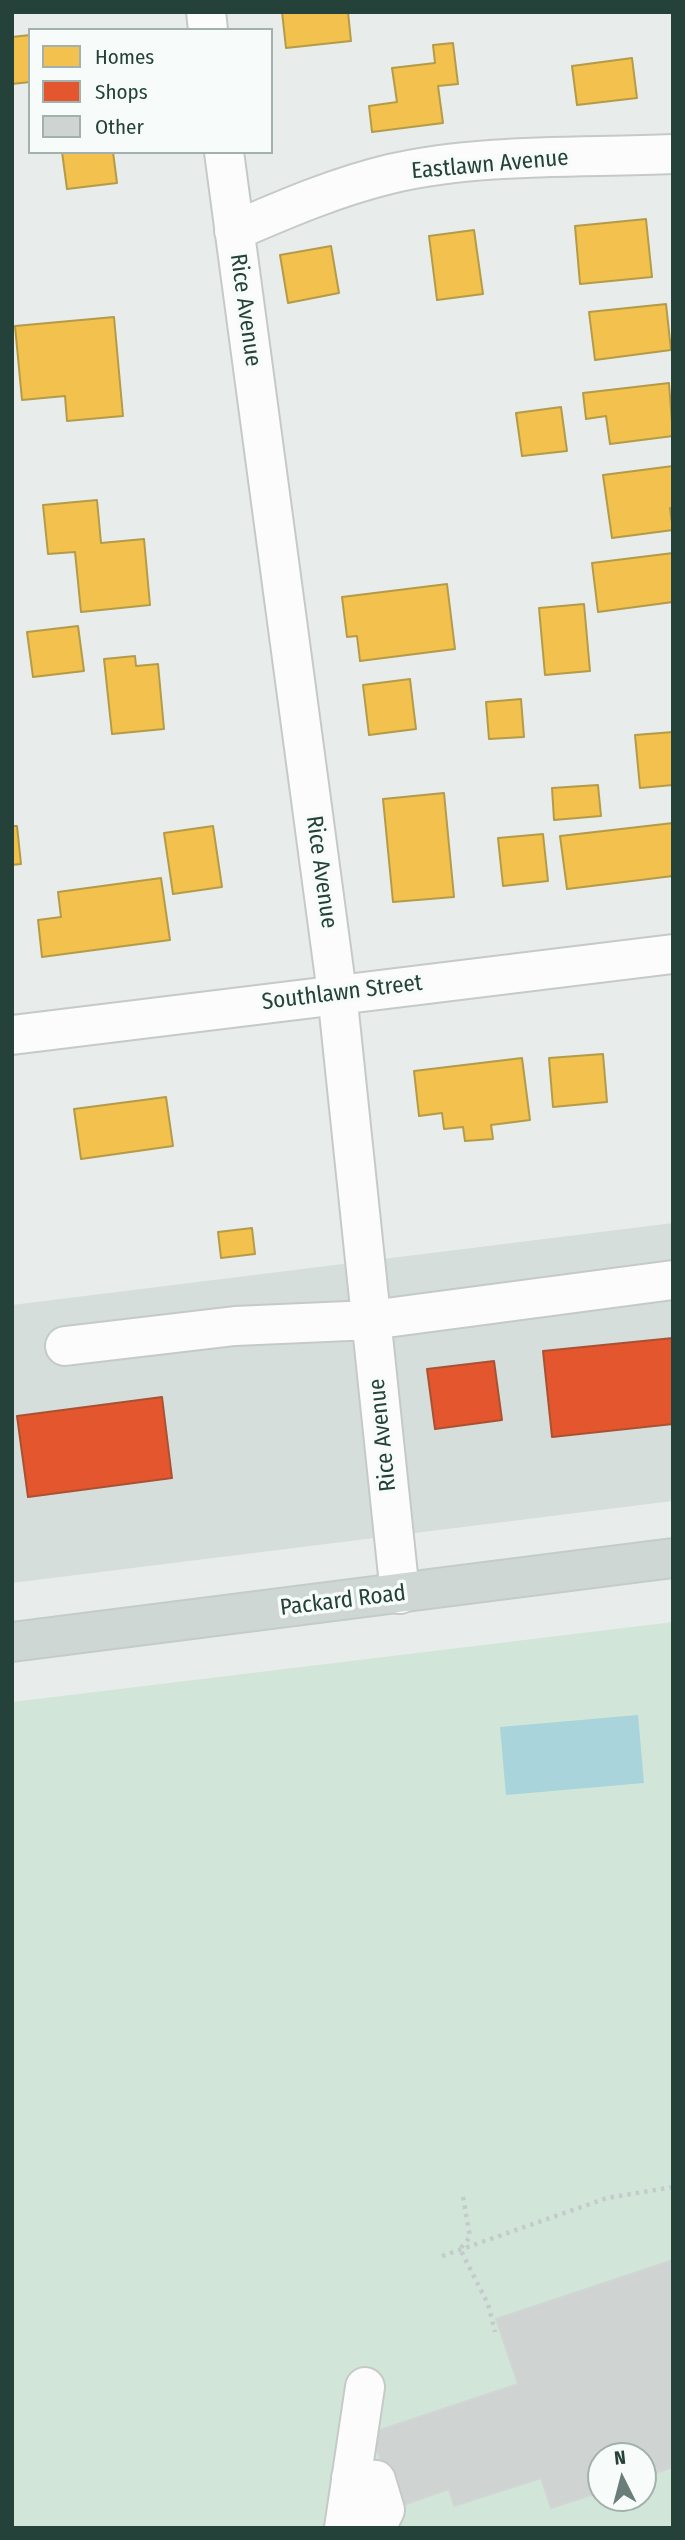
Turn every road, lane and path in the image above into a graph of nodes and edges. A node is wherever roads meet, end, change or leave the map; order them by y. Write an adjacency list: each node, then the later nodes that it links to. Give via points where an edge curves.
1 (224, 154): 3 (street, Rice Avenue)
2 (673, 154): 3 (street, Eastlawn Avenue, via 475,162 391,173 318,195)
3 (234, 231): 5 (street, Rice Avenue)
4 (673, 954): 5 (street, Southlawn Street)
5 (337, 993): 6 (street, Southlawn Street); 8 (street, Rice Avenue)
6 (12, 1035)
7 (673, 1280): 8 (street)
8 (371, 1320): 9 (street, via 235,1326); 11 (street, Rice Avenue)
9 (65, 1346)
10 (673, 1559): 11 (main road, Packard Road)
11 (400, 1594): 12 (main road, Packard Road)
12 (12, 1642)
13 (673, 2187): 15 (path, via 607,2198)
14 (463, 2197): 15 (path, via 470,2237)
15 (460, 2249): 16 (path); 17 (path, via 488,2304)
16 (442, 2256)
17 (495, 2332)
18 (365, 2387): 19 (street, via 351,2478)
19 (362, 2526)

